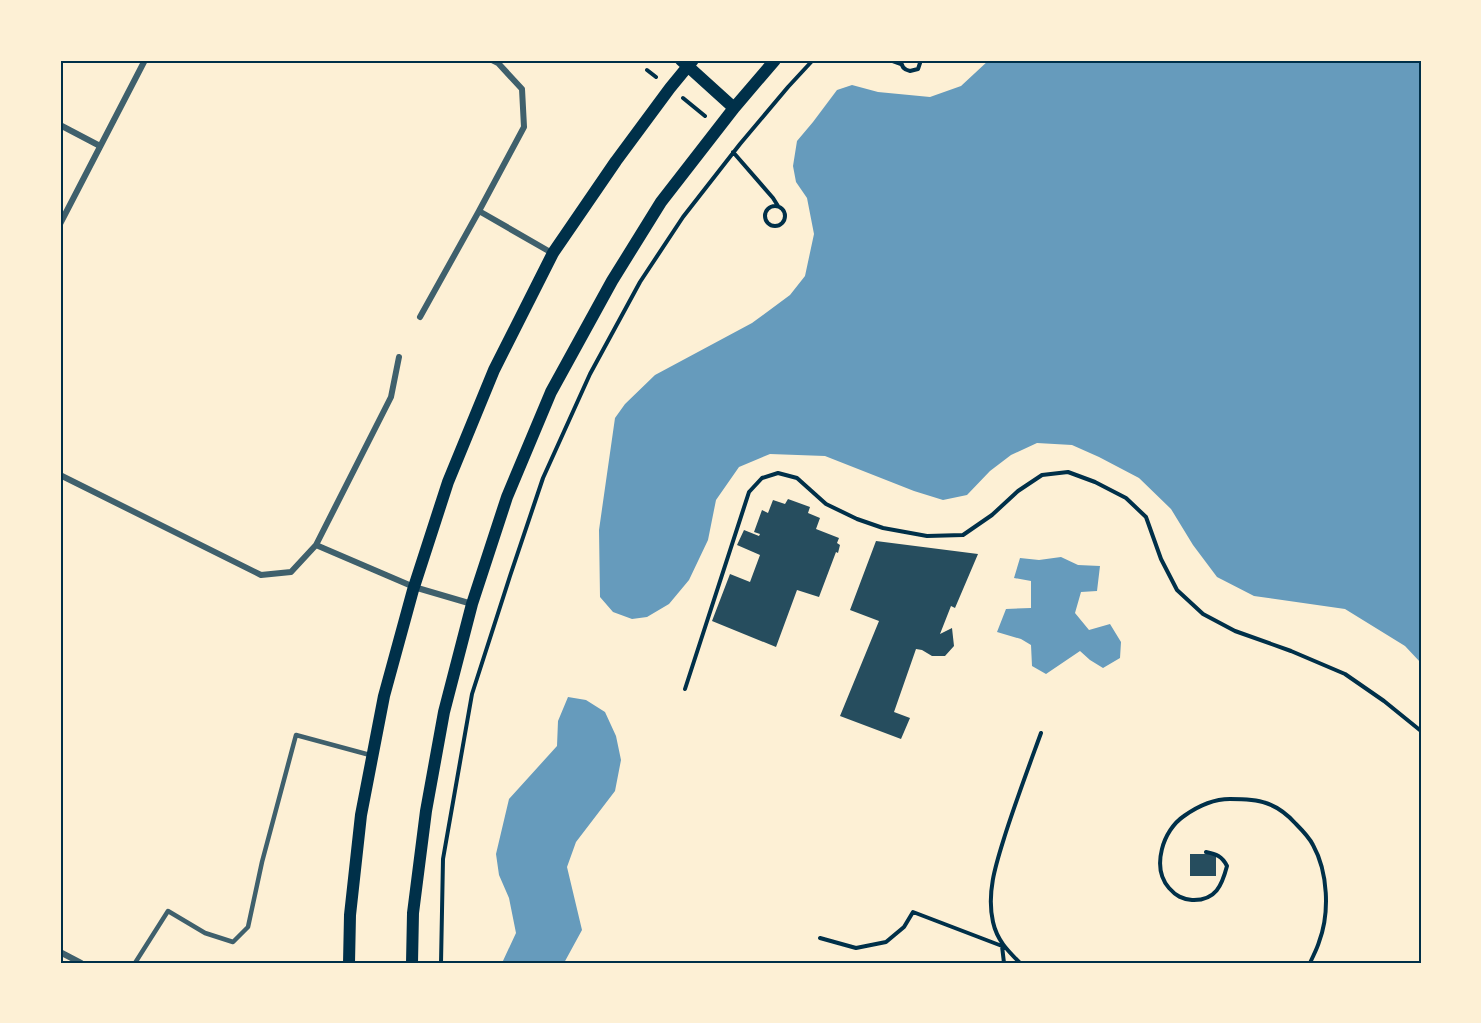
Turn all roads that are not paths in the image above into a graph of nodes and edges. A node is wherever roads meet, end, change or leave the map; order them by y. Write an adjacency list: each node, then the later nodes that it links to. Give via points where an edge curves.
1 (146, 60): 7 (street)
2 (492, 60): 8 (street, via 522,89 524,127)
3 (775, 60): 5 (main road)
4 (687, 62): 5 (main road); 10 (main road)
5 (734, 108): 16 (main road, via 661,202 551,392 507,497)
6 (60, 125): 7 (street)
7 (100, 146): 9 (street)
8 (479, 211): 10 (street); 11 (street)
9 (60, 224)
10 (553, 254): 15 (main road, via 494,370 448,482)
11 (420, 317)
12 (399, 357): 14 (street, via 391,397)
13 (60, 475): 14 (street, via 261,575 291,572)
14 (316, 545): 15 (street)
15 (414, 587): 16 (street); 17 (main road)
16 (472, 604): 22 (main road, via 444,712 426,811 413,913)
17 (372, 756): 20 (lane, via 296,735 248,927 233,942 205,933 168,911); 21 (main road, via 361,815)
18 (60, 952): 19 (street)
19 (81, 963)
20 (135, 963)
21 (349, 963)
22 (412, 963)

